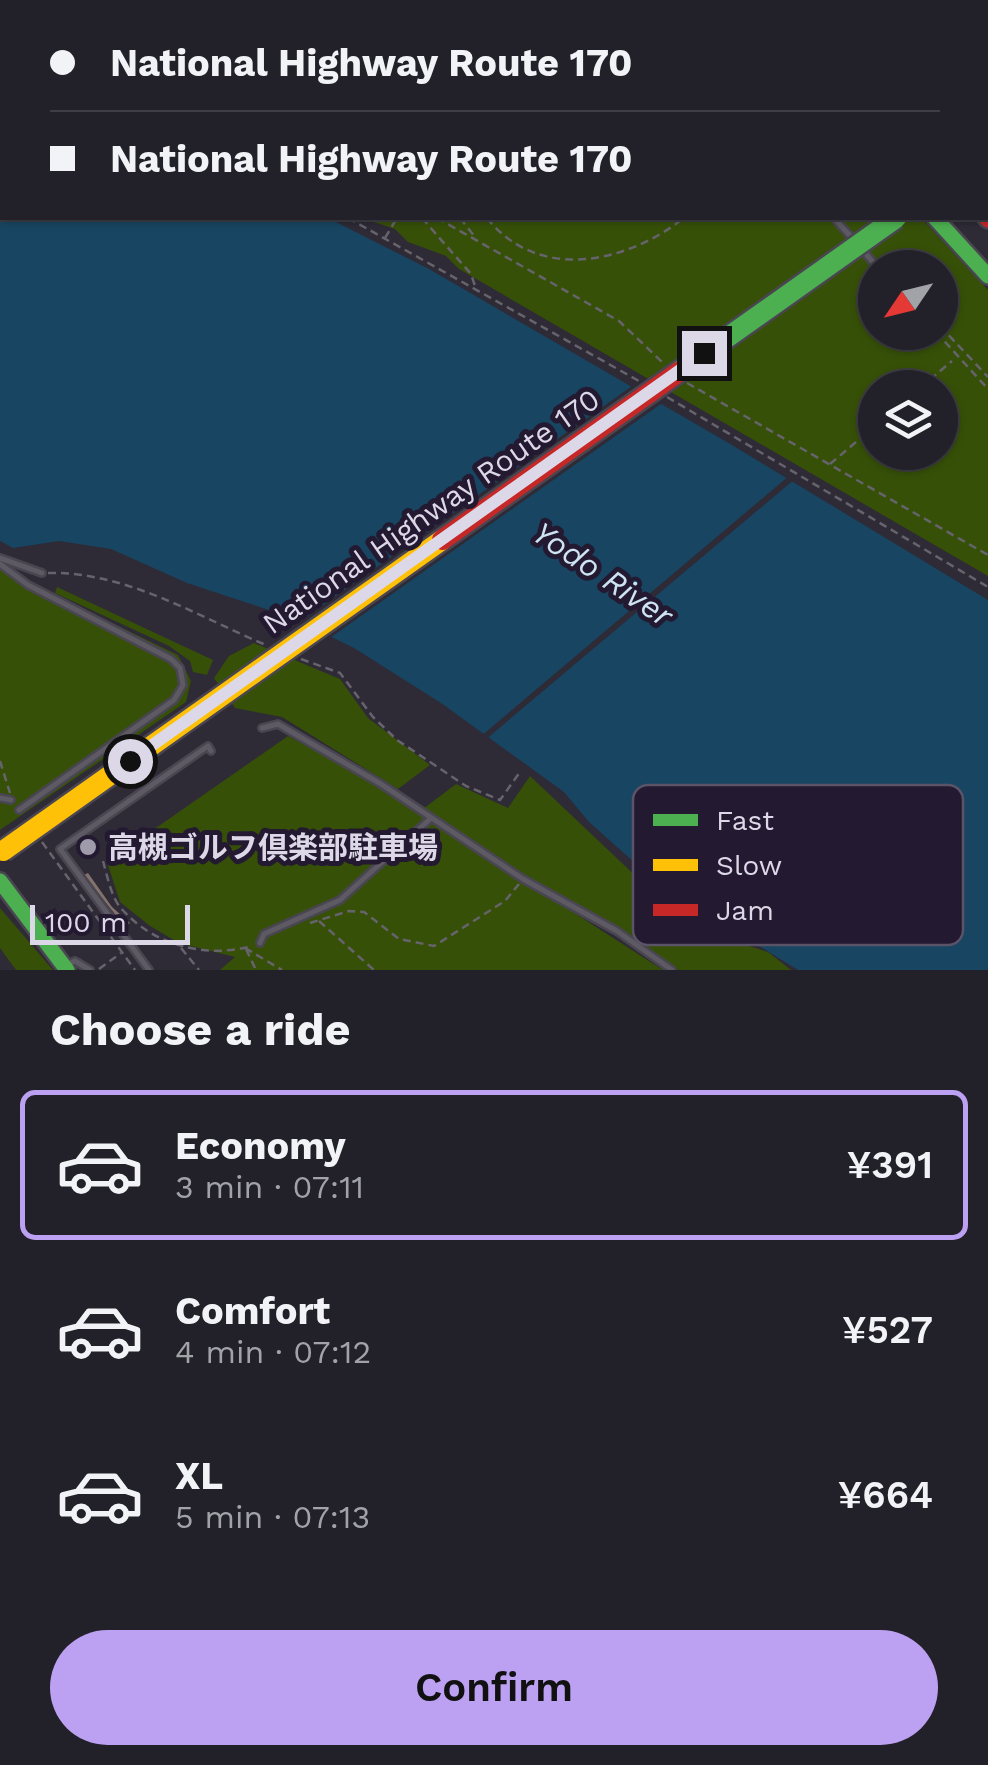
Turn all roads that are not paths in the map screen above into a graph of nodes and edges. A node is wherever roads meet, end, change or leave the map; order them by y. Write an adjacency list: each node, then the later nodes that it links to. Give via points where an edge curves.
1 (836, 220): 4 (lane)
2 (893, 220): 14 (main road, National Highway Route 170, bridge)
3 (937, 220): 5 (main road)
4 (862, 250)
5 (988, 276)
6 (0, 561): 7 (lane); 12 (lane, via 28,584 170,659 183,684 174,700)
7 (42, 573)
8 (262, 728): 13 (lane, via 278,724)
9 (211, 751): 21 (lane, via 208,746 60,849)
10 (0, 798): 11 (lane)
11 (11, 800)
12 (19, 810)
13 (430, 819): 16 (lane); 17 (lane, via 340,900 264,934)
14 (1, 852)
15 (0, 881): 19 (main road)
16 (633, 942)
17 (260, 943)
18 (637, 945): 22 (lane)
19 (65, 969): 20 (lane, via 75,960)
20 (94, 970)
21 (150, 970)
22 (672, 970)

